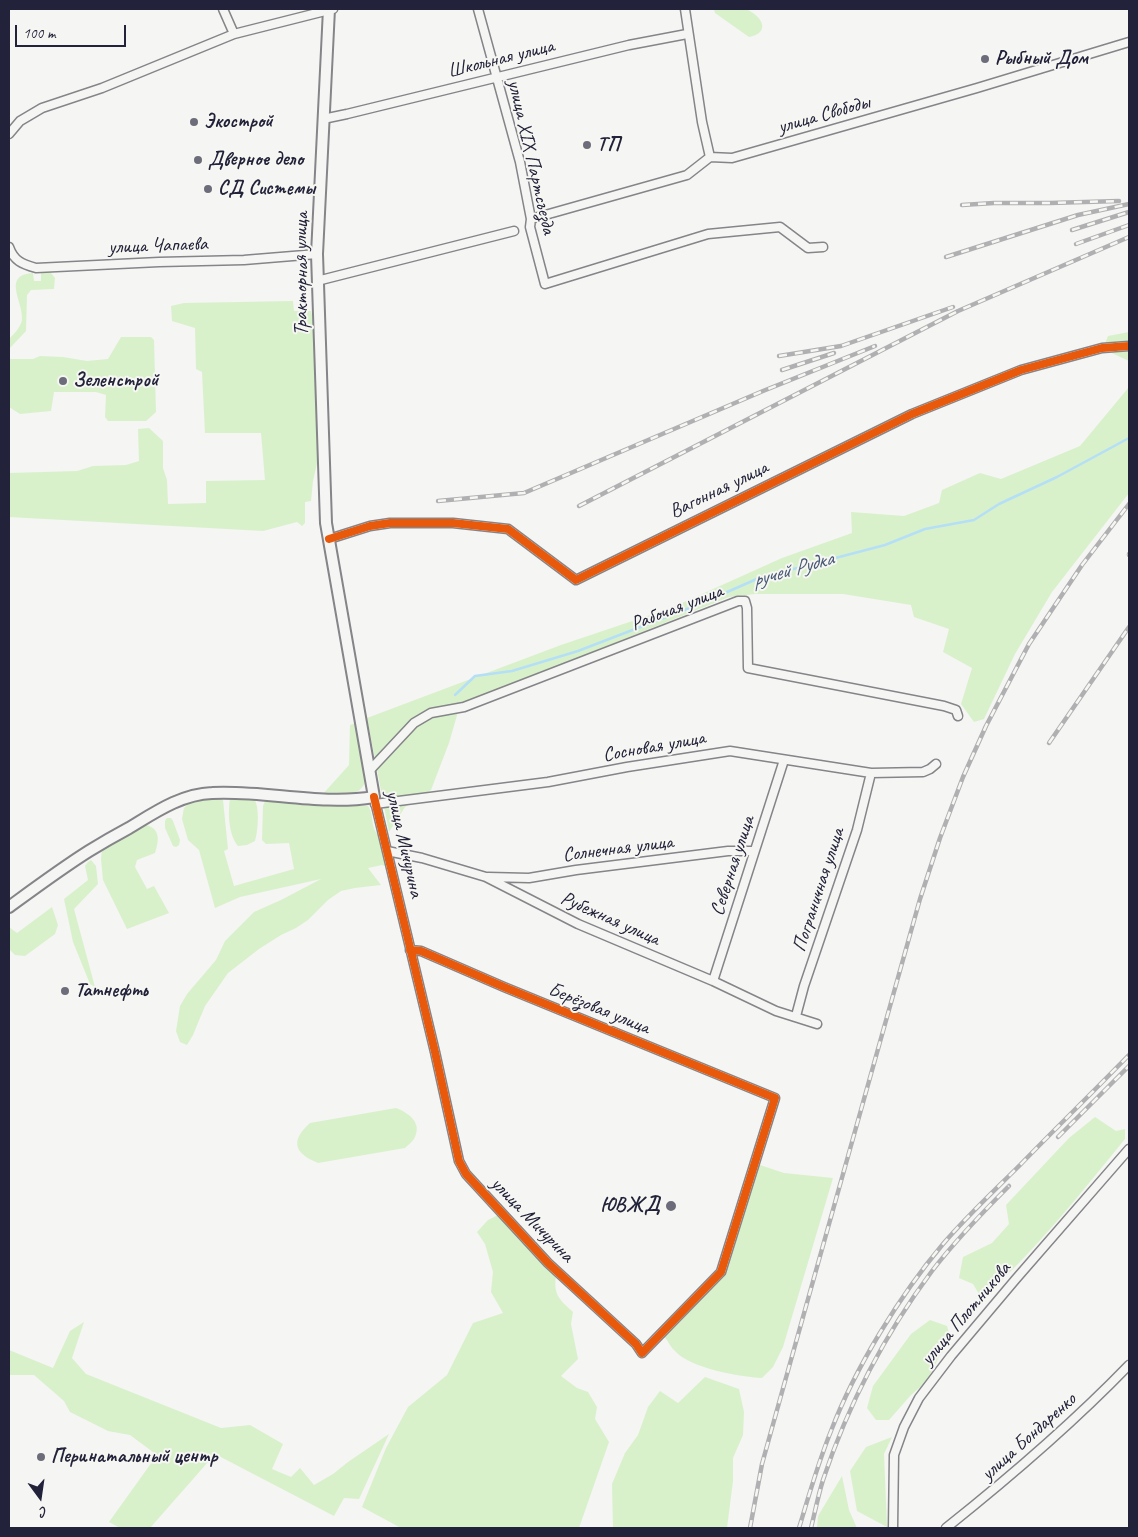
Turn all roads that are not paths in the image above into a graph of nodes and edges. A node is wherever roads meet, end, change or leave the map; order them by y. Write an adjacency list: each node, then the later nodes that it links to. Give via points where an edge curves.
1 (223, 9): 5 (street)
2 (330, 9): 5 (street); 9 (main road, Тракторная улица)
3 (478, 9): 8 (street, улица XIX Партсъезда)
4 (685, 9): 6 (street)
5 (234, 34): 10 (street, via 102,88 42,108 20,121)
6 (687, 34): 8 (street, Школьная улица); 11 (street)
7 (1129, 42): 11 (street, улица Свободы, via 732,158)
8 (496, 77): 9 (street, Школьная улица); 12 (street, улица XIX Партсъезда, via 520,162)
9 (323, 119): 16 (main road, Тракторная улица)
10 (9, 134)
11 (710, 157): 12 (street, via 687,174)
12 (531, 219): 15 (street, улица XIX Партсъезда, via 530,227 545,284 708,234 780,227 808,248)
13 (514, 231): 17 (street)
14 (9, 247): 16 (street, улица Чапаева, via 21,264 36,268)
15 (824, 247)
16 (317, 254): 17 (main road, Тракторная улица)
17 (317, 281): 19 (main road, Тракторная улица)
18 (1129, 346): 19 (street, Вагонная улица, via 1102,348 1021,370 912,414 576,580 508,528 453,523 390,523)
19 (328, 539): 23 (main road, улица Мичурина)
20 (958, 716): 23 (street, Рабочая улица, via 956,710 944,706 748,668 747,608 745,601 738,601 464,707 431,713 414,723)
21 (784, 760): 24 (street, Сосновая улица); 25 (street, Сосновая улица, via 730,751 548,782); 27 (street, Северная улица)
22 (936, 764): 24 (street, Сосновая улица, via 923,772)
23 (370, 770): 25 (main road, улица Мичурина)
24 (871, 773): 32 (street, Пограничная улица)
25 (375, 800): 26 (street, улица Мичурина); 29 (main road, via 262,794 190,796 156,811 90,850)
26 (387, 851): 28 (street, Рубежная улица); 30 (street, улица Мичурина)
27 (754, 852): 28 (street, Солнечная улица, via 728,851 529,878); 31 (street, Северная улица)
28 (486, 877): 31 (street, Рубежная улица, via 578,924)
29 (9, 907)
30 (410, 950): 34 (street, Берёзовая улица, via 421,951); 34 (street, улица Мичурина, via 458,1161 466,1174 548,1263 624,1332 642,1354 721,1272)
31 (713, 981): 32 (street, Рубежная улица)
32 (796, 1016): 33 (street, Рубежная улица)
33 (817, 1024)
34 (775, 1098)
35 (1129, 1149): 37 (street, улица Плотникова, via 951,1356 919,1398 894,1455)
36 (1129, 1365): 38 (street, улица Бондаренко, via 1053,1439)
37 (893, 1528)
38 (946, 1528)

